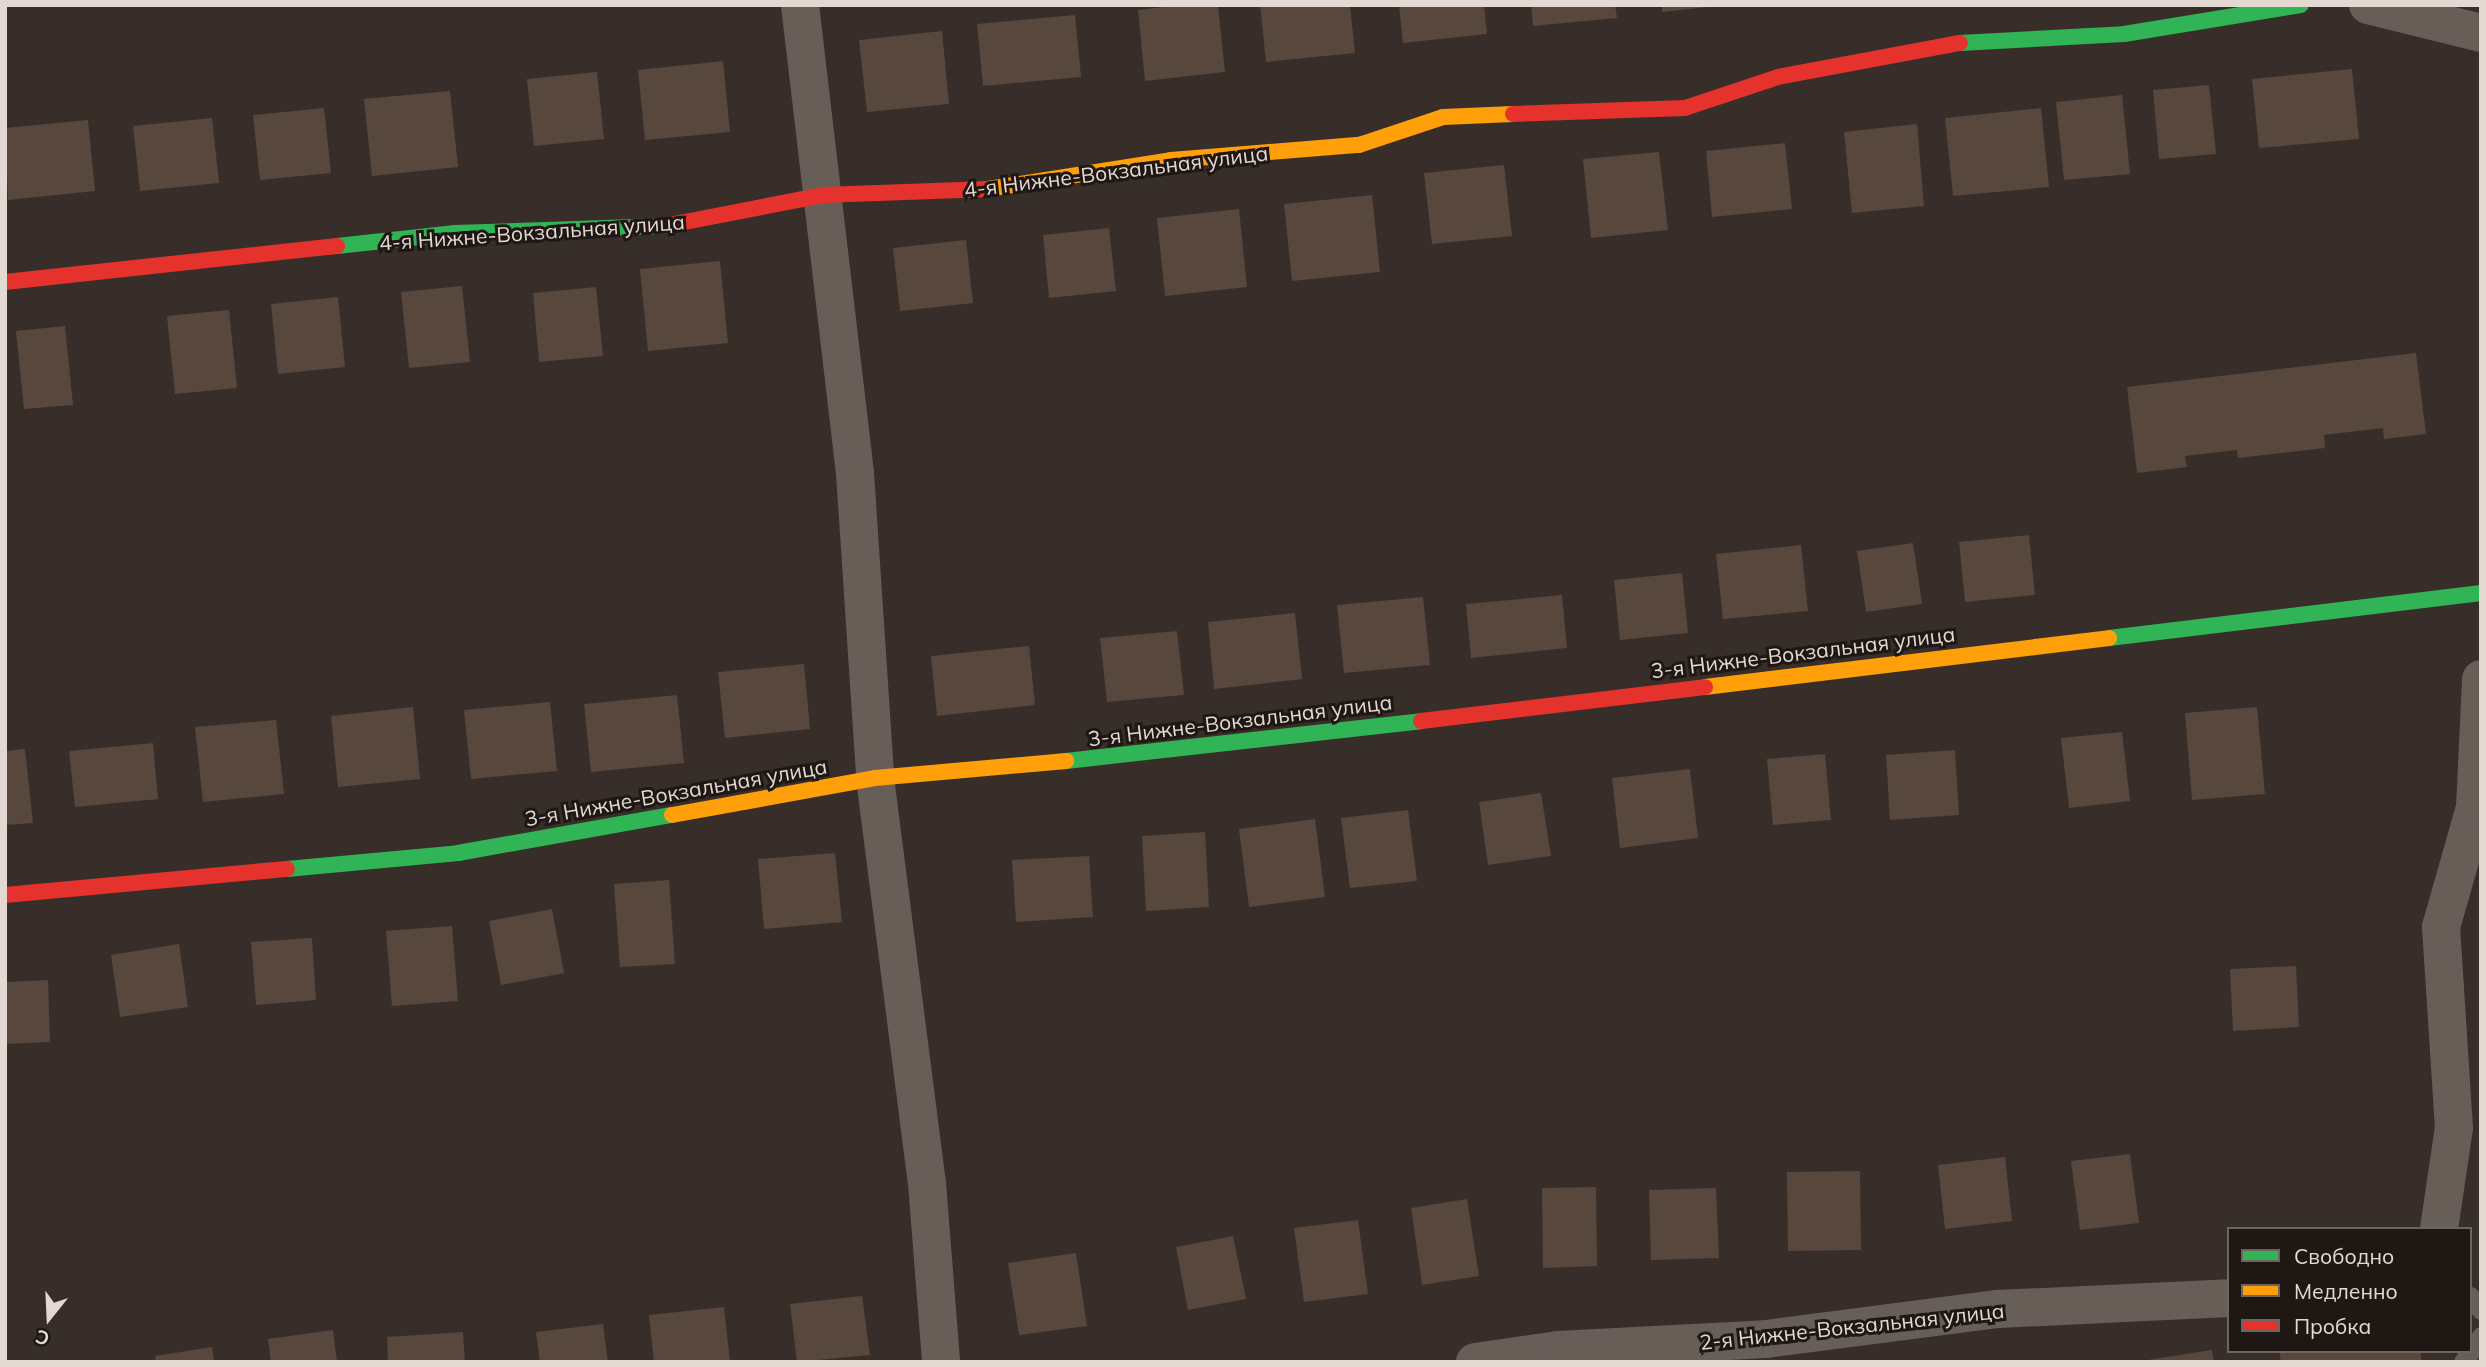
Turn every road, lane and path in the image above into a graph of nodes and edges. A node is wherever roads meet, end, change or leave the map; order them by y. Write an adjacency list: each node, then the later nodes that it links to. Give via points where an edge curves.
1 (800, 5): 5 (street)
2 (2301, 5): 5 (street, 4-я Нижне-Вокзальная улица, via 2124,34 1940,44 1777,77 1685,108 1443,117 1359,145 1171,160 981,190)
3 (2368, 5): 4 (street)
4 (2481, 33)
5 (823, 195): 6 (street, 4-я Нижне-Вокзальная улица, via 664,226 455,233); 9 (street, via 855,473)
6 (5, 282)
7 (2481, 593): 9 (street, 3-я Нижне-Вокзальная улица, via 1172,751)
8 (2481, 679): 10 (street)
9 (875, 778): 11 (street, 3-я Нижне-Вокзальная улица, via 458,852); 14 (street, via 927,1183)
10 (2478, 813): 12 (street, via 2441,927 2454,1128)
11 (5, 895)
12 (2440, 1227)
13 (2227, 1298): 15 (street, 2-я Нижне-Вокзальная улица, via 1998,1309 1766,1339 1558,1350)
14 (941, 1362)
15 (1475, 1362)

